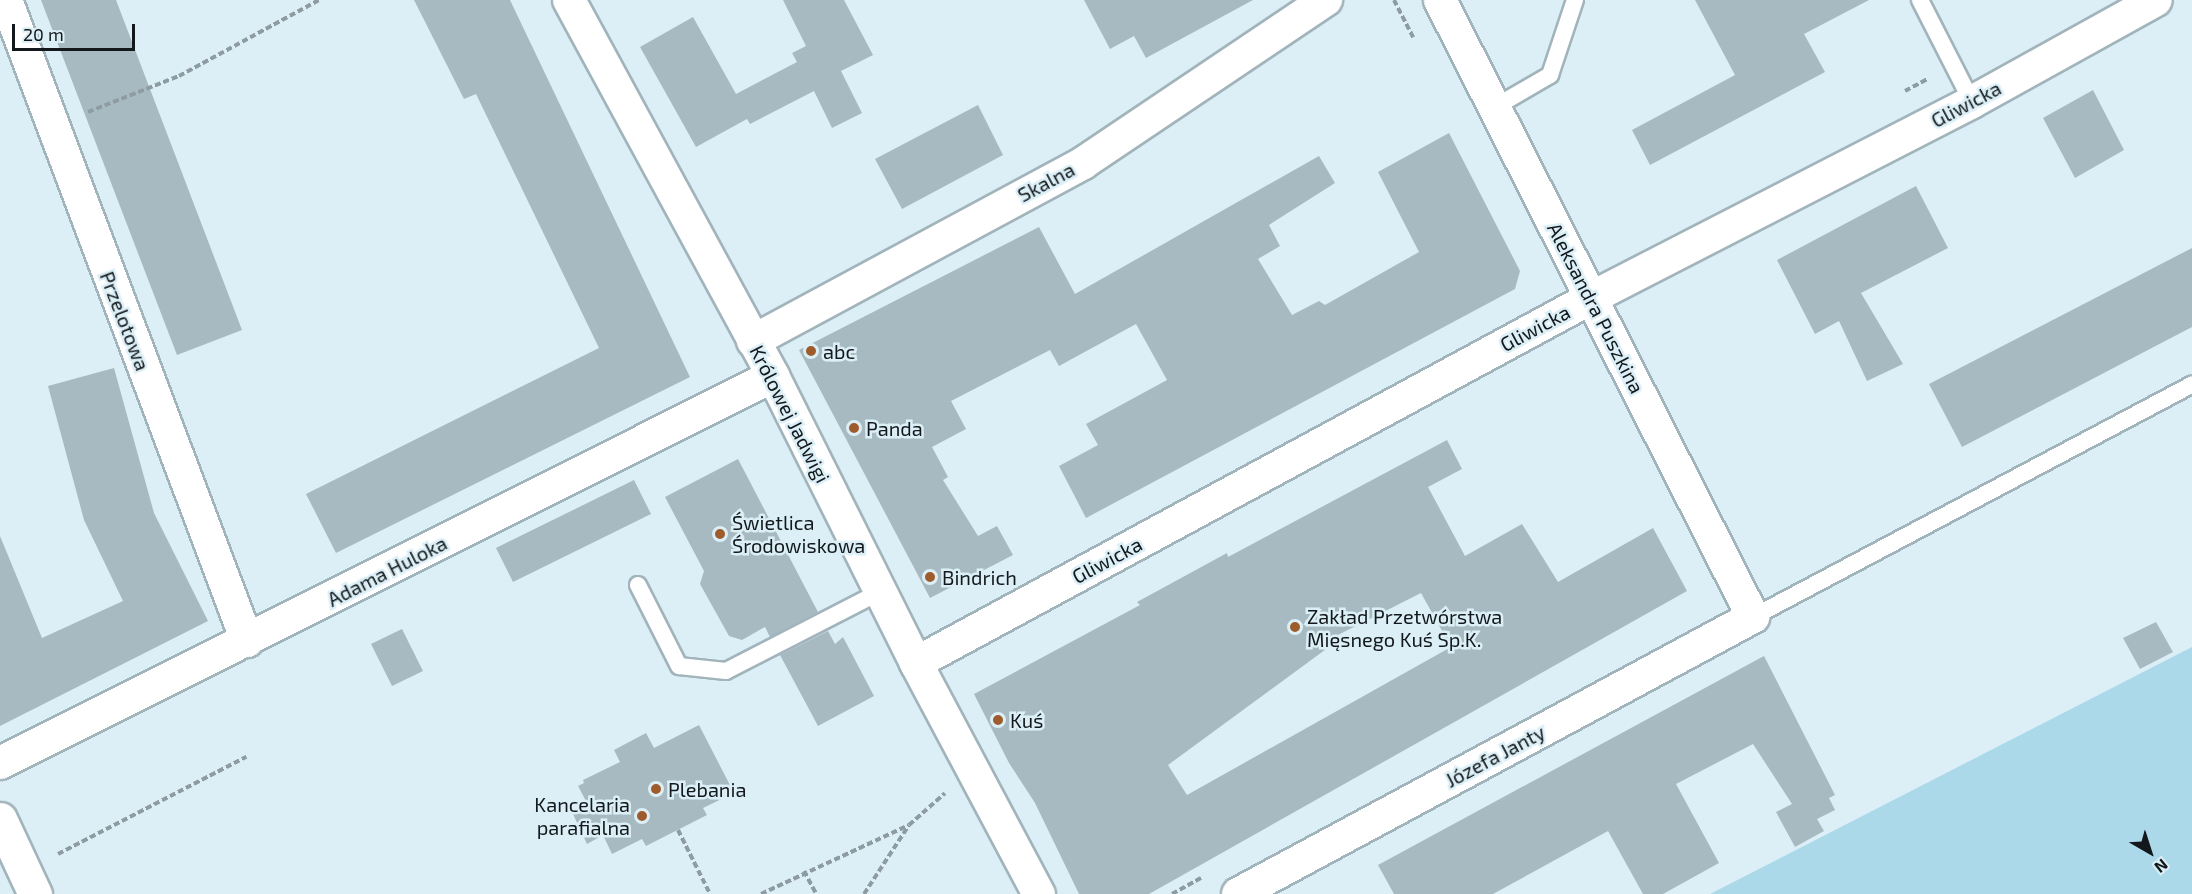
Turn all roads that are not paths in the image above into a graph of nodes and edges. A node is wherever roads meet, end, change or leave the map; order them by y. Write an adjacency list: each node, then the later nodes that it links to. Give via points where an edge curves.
1 (6, 0): 17 (street, Przelotowa)
2 (569, 0): 11 (street, Królowej Jadwigi)
3 (1326, 0): 11 (street, Skalna, via 1083,163)
4 (1440, 0): 9 (street, Aleksandra Puszkina)
5 (1575, 0): 9 (lane, via 1550,75)
6 (1920, 0): 8 (lane)
7 (2156, 0): 8 (street, Gliwicka)
8 (1972, 102): 10 (street, Gliwicka)
9 (1495, 107): 10 (street, Aleksandra Puszkina)
10 (1591, 298): 16 (street, Aleksandra Puszkina); 18 (street, Gliwicka)
11 (753, 340): 12 (street, Królowej Jadwigi)
12 (773, 376): 15 (street, Królowej Jadwigi); 17 (street, Adama Huloka)
13 (2192, 385): 16 (lane)
14 (638, 585): 15 (lane, via 680,666 726,671)
15 (880, 592): 18 (street, Królowej Jadwigi)
16 (1753, 617): 23 (street, Józefa Janty)
17 (247, 641): 19 (street, Adama Huloka)
18 (916, 663): 22 (street, Królowej Jadwigi)
19 (0, 763)
20 (0, 819): 21 (street)
21 (35, 894)
22 (1039, 894)
23 (1238, 894)

